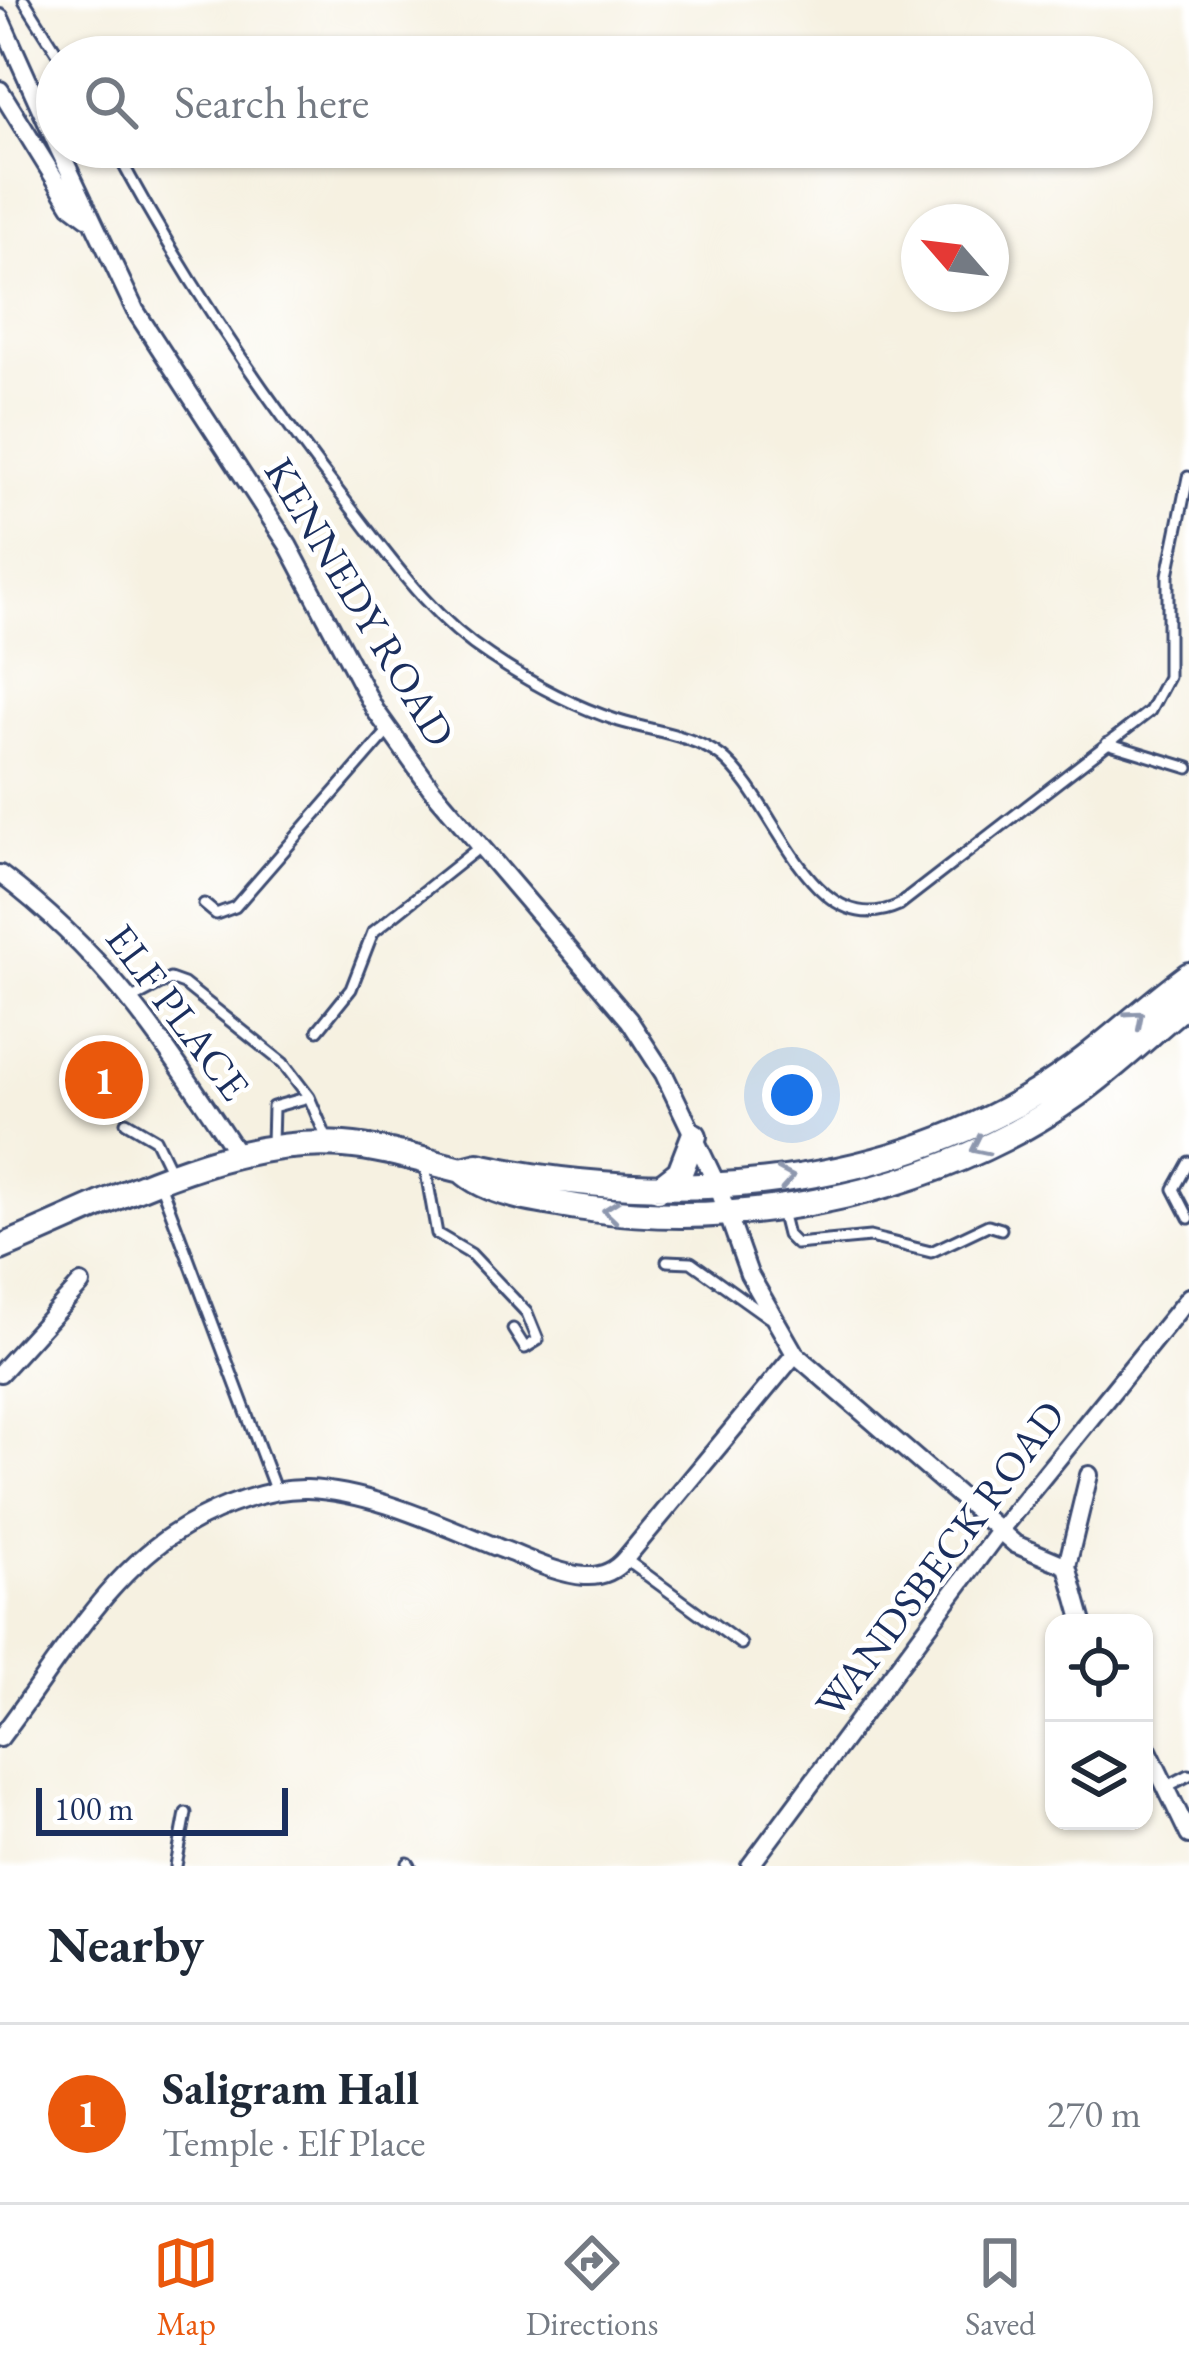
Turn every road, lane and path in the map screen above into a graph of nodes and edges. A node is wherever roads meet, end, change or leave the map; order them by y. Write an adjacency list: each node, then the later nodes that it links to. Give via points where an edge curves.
1 (24, 0): 3 (lane)
2 (0, 18): 5 (street, KENNEDY ROAD)
3 (47, 36)
4 (0, 90): 6 (street)
5 (36, 99)
6 (36, 149)
7 (48, 168): 10 (street, via 71,206)
8 (67, 168): 10 (street, KENNEDY ROAD)
9 (125, 168): 13 (lane, via 240,357 406,580 456,630 523,678 717,753 748,783 817,888 842,908 867,914 899,904)
10 (90, 219): 12 (street, KENNEDY ROAD, via 135,310 288,545)
11 (1188, 477): 13 (lane, via 1168,575 1165,686 1150,711)
12 (389, 730): 15 (street, KENNEDY ROAD); 17 (lane, via 236,907 216,914)
13 (1107, 743): 14 (lane)
14 (1189, 768)
15 (481, 846): 21 (lane, via 373,932 351,989); 24 (street, KENNEDY ROAD, via 629,1021)
16 (0, 874): 19 (street, ELF PLACE, via 68,928)
17 (204, 904)
18 (1189, 975): 32 (street, one-way to 18, via 866,1160 992,1115 1065,1074)
19 (132, 999): 22 (lane, via 170,979 184,983 283,1063); 27 (street, ELF PLACE)
20 (1189, 1001): 34 (street, one-way to 34, via 1076,1095 987,1144 876,1186)
21 (317, 1030)
22 (310, 1097): 25 (lane); 26 (lane, via 273,1107)
23 (126, 1122): 31 (lane, via 155,1139)
24 (694, 1136): 32 (street, KENNEDY ROAD); 33 (street, via 680,1172)
25 (329, 1144): 26 (street); 28 (street)
26 (272, 1147): 27 (street)
27 (237, 1153): 31 (street)
28 (424, 1161): 30 (street); 43 (lane, via 436,1234 471,1254 526,1313 538,1340 525,1348)
29 (1189, 1162): 36 (lane, via 1174,1189)
30 (462, 1170): 33 (street); 35 (street, one-way to 30, via 575,1206 476,1183)
31 (167, 1180): 38 (street); 47 (lane)
32 (718, 1187): 33 (street); 35 (street, KENNEDY ROAD)
33 (656, 1190)
34 (780, 1206): 35 (street); 37 (lane, via 796,1244 870,1237 931,1252 988,1225)
35 (727, 1214): 42 (street, KENNEDY ROAD)
36 (1189, 1218)
37 (1001, 1229)
38 (0, 1248)
39 (668, 1261): 42 (lane, via 691,1262)
40 (81, 1284): 45 (street)
41 (1189, 1297): 48 (street, WANDSBECK ROAD)
42 (772, 1319): 44 (street, KENNEDY ROAD)
43 (512, 1329)
44 (794, 1354): 48 (street, KENNEDY ROAD); 49 (street)
45 (0, 1372)
46 (1089, 1475): 50 (street)
47 (276, 1492): 49 (street, via 313,1489 394,1507 578,1575 606,1574); 53 (street, via 206,1515 146,1556)
48 (999, 1531): 50 (street, KENNEDY ROAD); 60 (street, WANDSBECK ROAD)
49 (626, 1559): 52 (lane)
50 (1067, 1566): 51 (street)
51 (1080, 1614)
52 (741, 1645)
53 (0, 1738)
54 (1153, 1760): 56 (street)
55 (1189, 1775): 56 (lane)
56 (1166, 1787): 58 (street)
57 (186, 1813): 59 (lane)
58 (1189, 1835)
59 (176, 1866)
60 (750, 1866)

